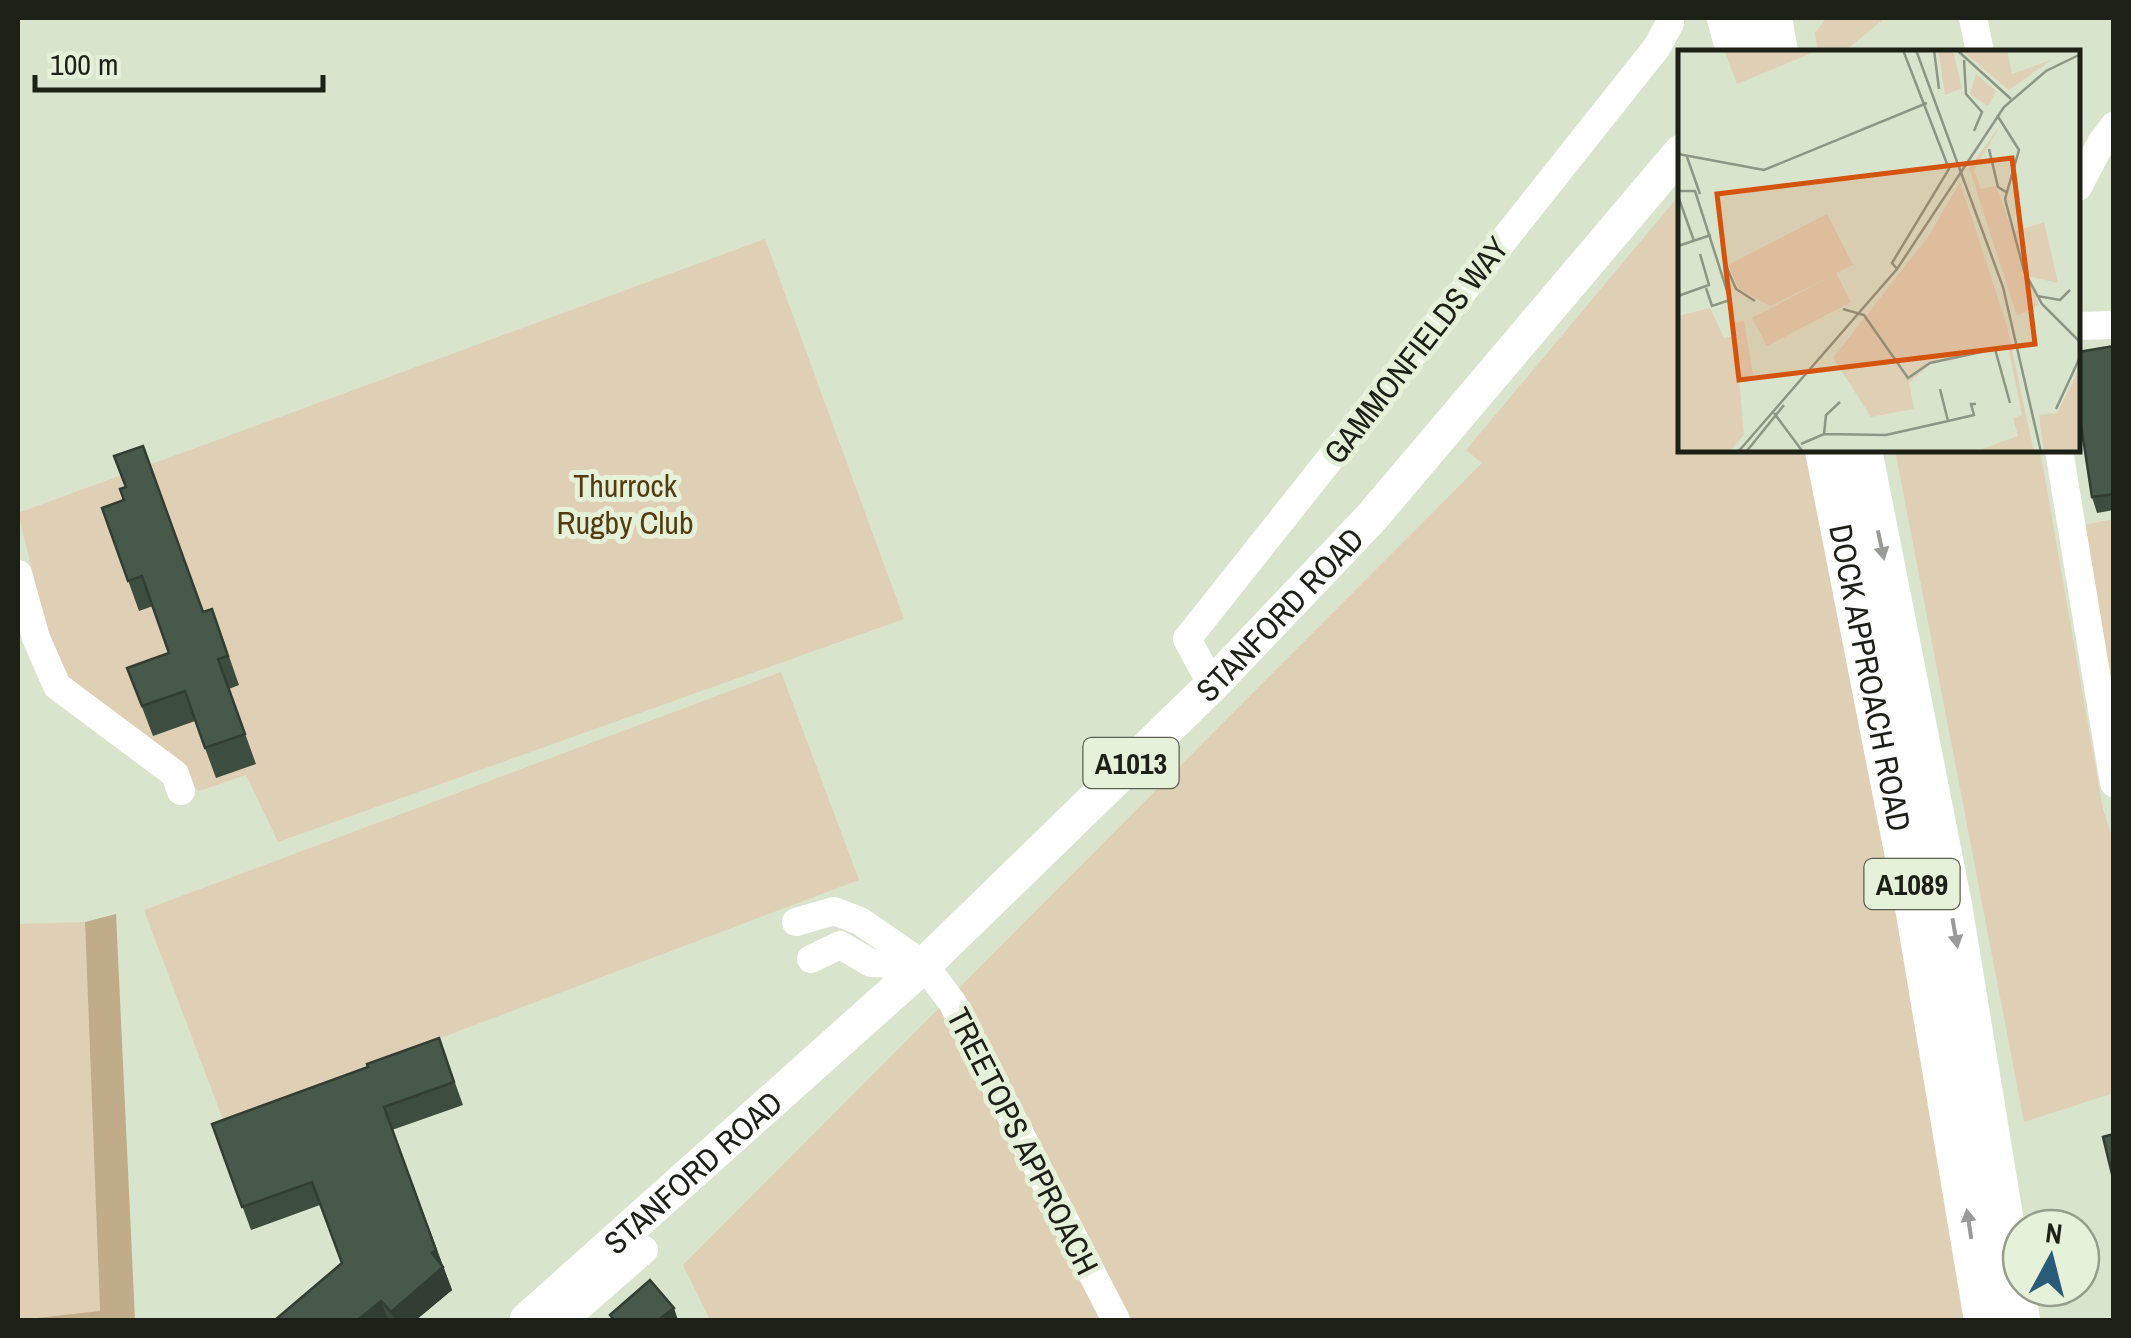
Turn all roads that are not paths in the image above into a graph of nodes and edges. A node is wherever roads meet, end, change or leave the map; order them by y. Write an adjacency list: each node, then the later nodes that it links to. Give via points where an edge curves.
1 (1670, 18): 19 (street, GAMMONFIELDS WAY, via 1657,47 1187,638)
2 (1728, 18): 6 (highway)
3 (1770, 18): 8 (highway)
4 (1782, 18): 7 (main road)
5 (1974, 18): 9 (street)
6 (1736, 50)
7 (1758, 50)
8 (1777, 50)
9 (1980, 50)
10 (2114, 126): 12 (street)
11 (1678, 156): 19 (main road, STANFORD ROAD / A1013, via 1371,518)
12 (2081, 181)
13 (2114, 325): 14 (street)
14 (2081, 326)
15 (1826, 452): 31 (highway, DOCK APPROACH ROAD / A1089, one-way to 15, via 1916,907)
16 (1860, 452): 32 (highway, DOCK APPROACH ROAD / A1089, one-way to 32, via 1950,905)
17 (2059, 452): 20 (street)
18 (18, 574): 21 (street, via 57,686 175,774)
19 (1212, 684): 26 (main road, STANFORD ROAD / A1013)
20 (2114, 784)
21 (181, 791)
22 (834, 911): 23 (street); 24 (street, via 843,928); 26 (street, TREETOPS APPROACH)
23 (796, 922)
24 (840, 945): 25 (street); 26 (street, via 870,963)
25 (810, 958)
26 (924, 965): 28 (main road, STANFORD ROAD / A1013); 30 (street, TREETOPS APPROACH, via 952,1002)
27 (644, 1250): 29 (street)
28 (526, 1320)
29 (564, 1320)
30 (1116, 1320)
31 (1985, 1320)
32 (2019, 1320)

